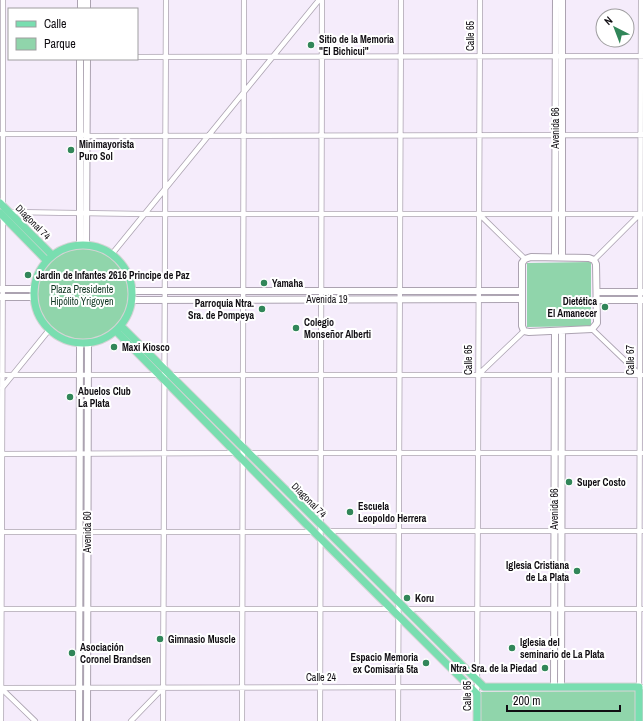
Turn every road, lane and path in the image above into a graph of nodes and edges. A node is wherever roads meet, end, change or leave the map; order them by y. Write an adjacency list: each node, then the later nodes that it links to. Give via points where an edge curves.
1 (3, 0): 11 (street)
2 (166, 0): 16 (street)
3 (244, 0): 17 (street)
4 (319, 0): 12 (street)
5 (322, 0): 18 (street)
6 (401, 0): 19 (street)
7 (480, 0): 20 (street, Calle 65)
8 (556, 0): 13 (main road, Avenida 66)
9 (562, 0): 13 (main road, Avenida 66)
10 (641, 0): 14 (street, Calle 67)
11 (2, 56): 24 (street)
12 (273, 56): 17 (street); 18 (street); 23 (street)
13 (559, 56): 14 (street); 20 (street); 30 (main road, Avenida 66)
14 (642, 56): 31 (street, Calle 67)
15 (138, 57): 16 (street)
16 (165, 57): 17 (street); 32 (street)
17 (244, 57): 23 (street)
18 (322, 57): 19 (street); 27 (street)
19 (401, 57): 20 (street); 28 (street)
20 (480, 57): 29 (street, Calle 65)
21 (80, 60): 25 (main road)
22 (86, 60): 25 (main road)
23 (244, 92): 26 (street); 33 (street)
24 (1, 134): 25 (street); 35 (street)
25 (83, 135): 32 (street); 36 (main road)
26 (209, 135): 32 (street); 33 (street); 34 (street)
27 (322, 135): 28 (street); 33 (street); 40 (street)
28 (400, 135): 29 (street); 41 (street)
29 (479, 135): 30 (street); 42 (street, Calle 65)
30 (559, 135): 31 (street); 43 (main road, Avenida 66)
31 (642, 135): 44 (street, Calle 67)
32 (165, 136): 34 (street)
33 (244, 136): 39 (street)
34 (166, 188): 37 (street); 38 (street)
35 (3, 211): 36 (street); 48 (main road, Diagonal 74); 51 (street)
36 (83, 213): 37 (street); 45 (main road)
37 (145, 214): 38 (street); 46 (street)
38 (165, 214): 39 (street); 53 (street)
39 (244, 214): 40 (street); 54 (street)
40 (322, 214): 41 (street); 55 (street)
41 (400, 214): 42 (street); 56 (street)
42 (479, 214): 43 (street); 49 (street); 57 (street, Calle 65)
43 (558, 214): 44 (street); 47 (main road, Avenida 66)
44 (642, 214): 50 (street); 60 (street, Calle 67)
45 (83, 244): 46 (main road, via 94,245); 48 (main road, via 65,248)
46 (112, 254): 52 (main road, via 128,276)
47 (558, 257): 49 (main road); 50 (main road)
48 (49, 258): 61 (main road)
49 (525, 259): 58 (main road, via 522,263)
50 (594, 260): 59 (main road)
51 (1, 289): 61 (main road); 62 (street)
52 (133, 291): 53 (main road, Avenida 19); 68 (main road)
53 (165, 291): 54 (main road, Avenida 19); 69 (street)
54 (244, 291): 55 (main road, Avenida 19); 63 (street)
55 (321, 291): 56 (main road, Avenida 19); 64 (street)
56 (400, 291): 57 (main road, Avenida 19); 65 (street)
57 (479, 291): 58 (main road, Avenida 19); 66 (street, Calle 65)
58 (522, 291): 67 (main road)
59 (597, 292): 60 (main road); 70 (main road)
60 (642, 292): 71 (street, Calle 67)
61 (33, 293): 62 (main road); 74 (main road, via 40,315)
62 (1, 297): 90 (street)
63 (243, 299): 64 (main road, Avenida 19); 69 (main road, Avenida 19); 83 (street)
64 (321, 299): 65 (main road, Avenida 19); 84 (street)
65 (400, 299): 66 (main road, Avenida 19); 85 (street)
66 (479, 299): 67 (main road, Avenida 19); 86 (street, Calle 65)
67 (522, 299): 75 (main road)
68 (133, 300): 69 (main road, Avenida 19); 72 (main road, via 130,311)
69 (165, 300): 82 (street)
70 (597, 300): 71 (main road); 73 (main road, via 596,323)
71 (642, 300): 89 (street, Calle 67)
72 (118, 329): 78 (main road, via 102,340); 82 (main road, Diagonal 74)
73 (592, 329): 77 (main road); 89 (street)
74 (49, 330): 78 (main road, via 63,339); 79 (street)
75 (524, 331): 76 (main road); 86 (street)
76 (555, 332): 77 (main road); 87 (main road, Avenida 66)
77 (562, 332): 88 (main road, Avenida 66)
78 (84, 343): 80 (main road, Avenida 60); 81 (main road, Avenida 60)
79 (12, 375): 80 (street); 90 (street); 91 (street)
80 (80, 375): 81 (street); 102 (main road, Avenida 60)
81 (88, 375): 82 (street); 92 (main road, Avenida 60)
82 (164, 375): 83 (street); 93 (street); 94 (main road, Diagonal 74)
83 (243, 375): 84 (street); 94 (street)
84 (321, 375): 85 (street); 95 (street)
85 (400, 375): 86 (street); 96 (street)
86 (478, 375): 87 (street); 97 (street, Calle 65)
87 (555, 375): 88 (street); 98 (main road, Avenida 66)
88 (562, 375): 89 (street); 99 (main road, Avenida 66)
89 (641, 375): 100 (street, Calle 67)
90 (1, 376): 91 (street)
91 (1, 389): 101 (street)
92 (87, 453): 93 (street); 102 (street); 110 (main road, Avenida 60)
93 (164, 453): 94 (street); 111 (street)
94 (242, 453): 95 (street); 112 (street); 113 (main road, Diagonal 74)
95 (321, 453): 96 (street); 113 (street)
96 (399, 453): 97 (street); 103 (street)
97 (478, 453): 98 (street); 104 (street, Calle 65)
98 (555, 453): 99 (street); 105 (main road, Avenida 66)
99 (562, 453): 100 (street); 106 (main road, Avenida 66)
100 (641, 453): 107 (street, Calle 67)
101 (1, 454): 102 (street); 108 (street)
102 (80, 454): 109 (main road, Avenida 60)
103 (399, 531): 104 (street); 113 (street); 120 (street)
104 (478, 531): 105 (street); 121 (street, Calle 65)
105 (554, 531): 106 (street); 122 (main road, Avenida 66)
106 (562, 531): 107 (street); 123 (main road, Avenida 66)
107 (641, 531): 124 (street, Calle 67)
108 (1, 532): 109 (street); 114 (street)
109 (80, 532): 110 (street); 115 (main road, Avenida 60)
110 (87, 532): 111 (street); 116 (main road, Avenida 60)
111 (164, 532): 112 (street); 117 (street)
112 (243, 532): 113 (street); 118 (street)
113 (320, 532): 119 (street); 120 (main road, Diagonal 74)
114 (1, 609): 115 (street); 128 (street)
115 (79, 609): 116 (street); 129 (main road, Avenida 60)
116 (87, 609): 117 (street); 130 (main road, Avenida 60)
117 (164, 609): 118 (street); 131 (street)
118 (242, 609): 119 (street); 132 (street)
119 (320, 609): 120 (street); 133 (street)
120 (399, 609): 121 (street); 125 (street); 134 (main road, Diagonal 74)
121 (478, 609): 122 (street); 134 (street, Calle 65)
122 (554, 609): 123 (street); 126 (main road, Avenida 66)
123 (562, 609): 124 (street); 126 (main road, Avenida 66)
124 (641, 609): 127 (street, Calle 67)
125 (399, 687): 133 (street, Calle 24); 134 (street, Calle 24); 143 (street)
126 (558, 687): 127 (main road, Calle 24); 134 (main road, Calle 24)
127 (641, 687): 145 (main road, Calle 67)
128 (0, 688): 129 (street, Calle 24); 135 (street); 136 (street)
129 (79, 688): 130 (street, Calle 24); 137 (main road, Avenida 60)
130 (86, 688): 131 (street, Calle 24); 138 (main road, Avenida 60)
131 (163, 688): 132 (street, Calle 24); 139 (street); 140 (street)
132 (242, 688): 133 (street, Calle 24); 141 (street)
133 (320, 688): 142 (street)
134 (477, 688): 144 (main road, Calle 65)
135 (1, 721)
136 (35, 721)
137 (79, 721)
138 (87, 721)
139 (131, 721)
140 (163, 721)
141 (242, 721)
142 (320, 721)
143 (398, 721)
144 (477, 721)
145 (639, 721)

